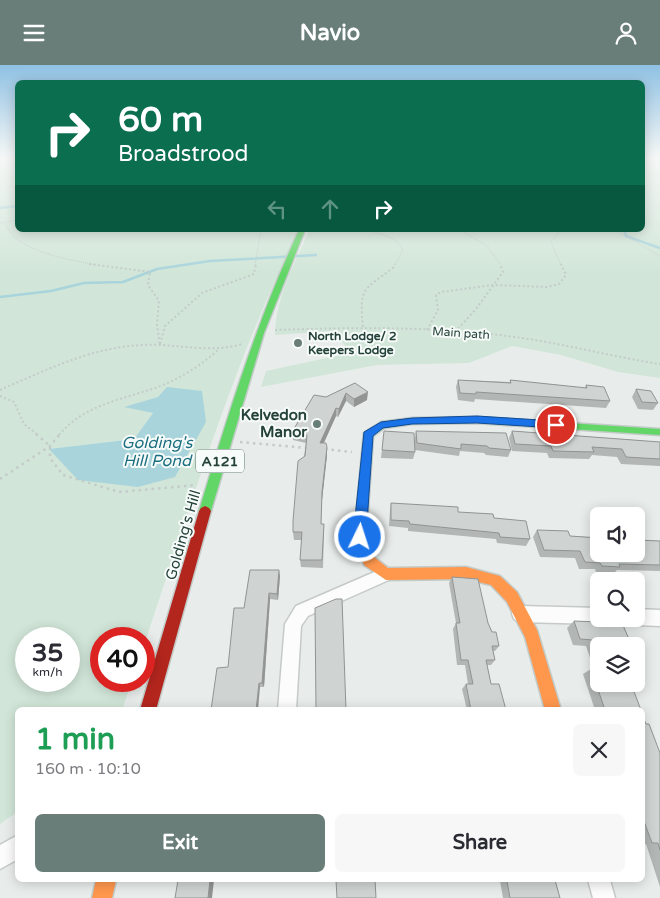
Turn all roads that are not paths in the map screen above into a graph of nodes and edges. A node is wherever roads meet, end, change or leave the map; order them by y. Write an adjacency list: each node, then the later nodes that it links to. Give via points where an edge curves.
1 (301, 232): 8 (main road, Golding's Hill / A121, via 278,280 258,334)
2 (660, 433): 3 (main road, via 477,419 381,425 368,435 360,537 369,561)
3 (386, 574): 4 (main road, via 466,573 495,580 512,597); 9 (street, via 302,611 293,623)
4 (520, 614): 5 (street); 10 (main road, via 532,635)
5 (590, 616)
6 (645, 617): 7 (street)
7 (660, 617)
8 (149, 707)
9 (287, 707)
10 (551, 707)
11 (15, 848): 12 (street)
12 (0, 858)
13 (106, 882): 15 (main road)
14 (600, 882): 16 (street)
15 (102, 898)
16 (604, 898)

